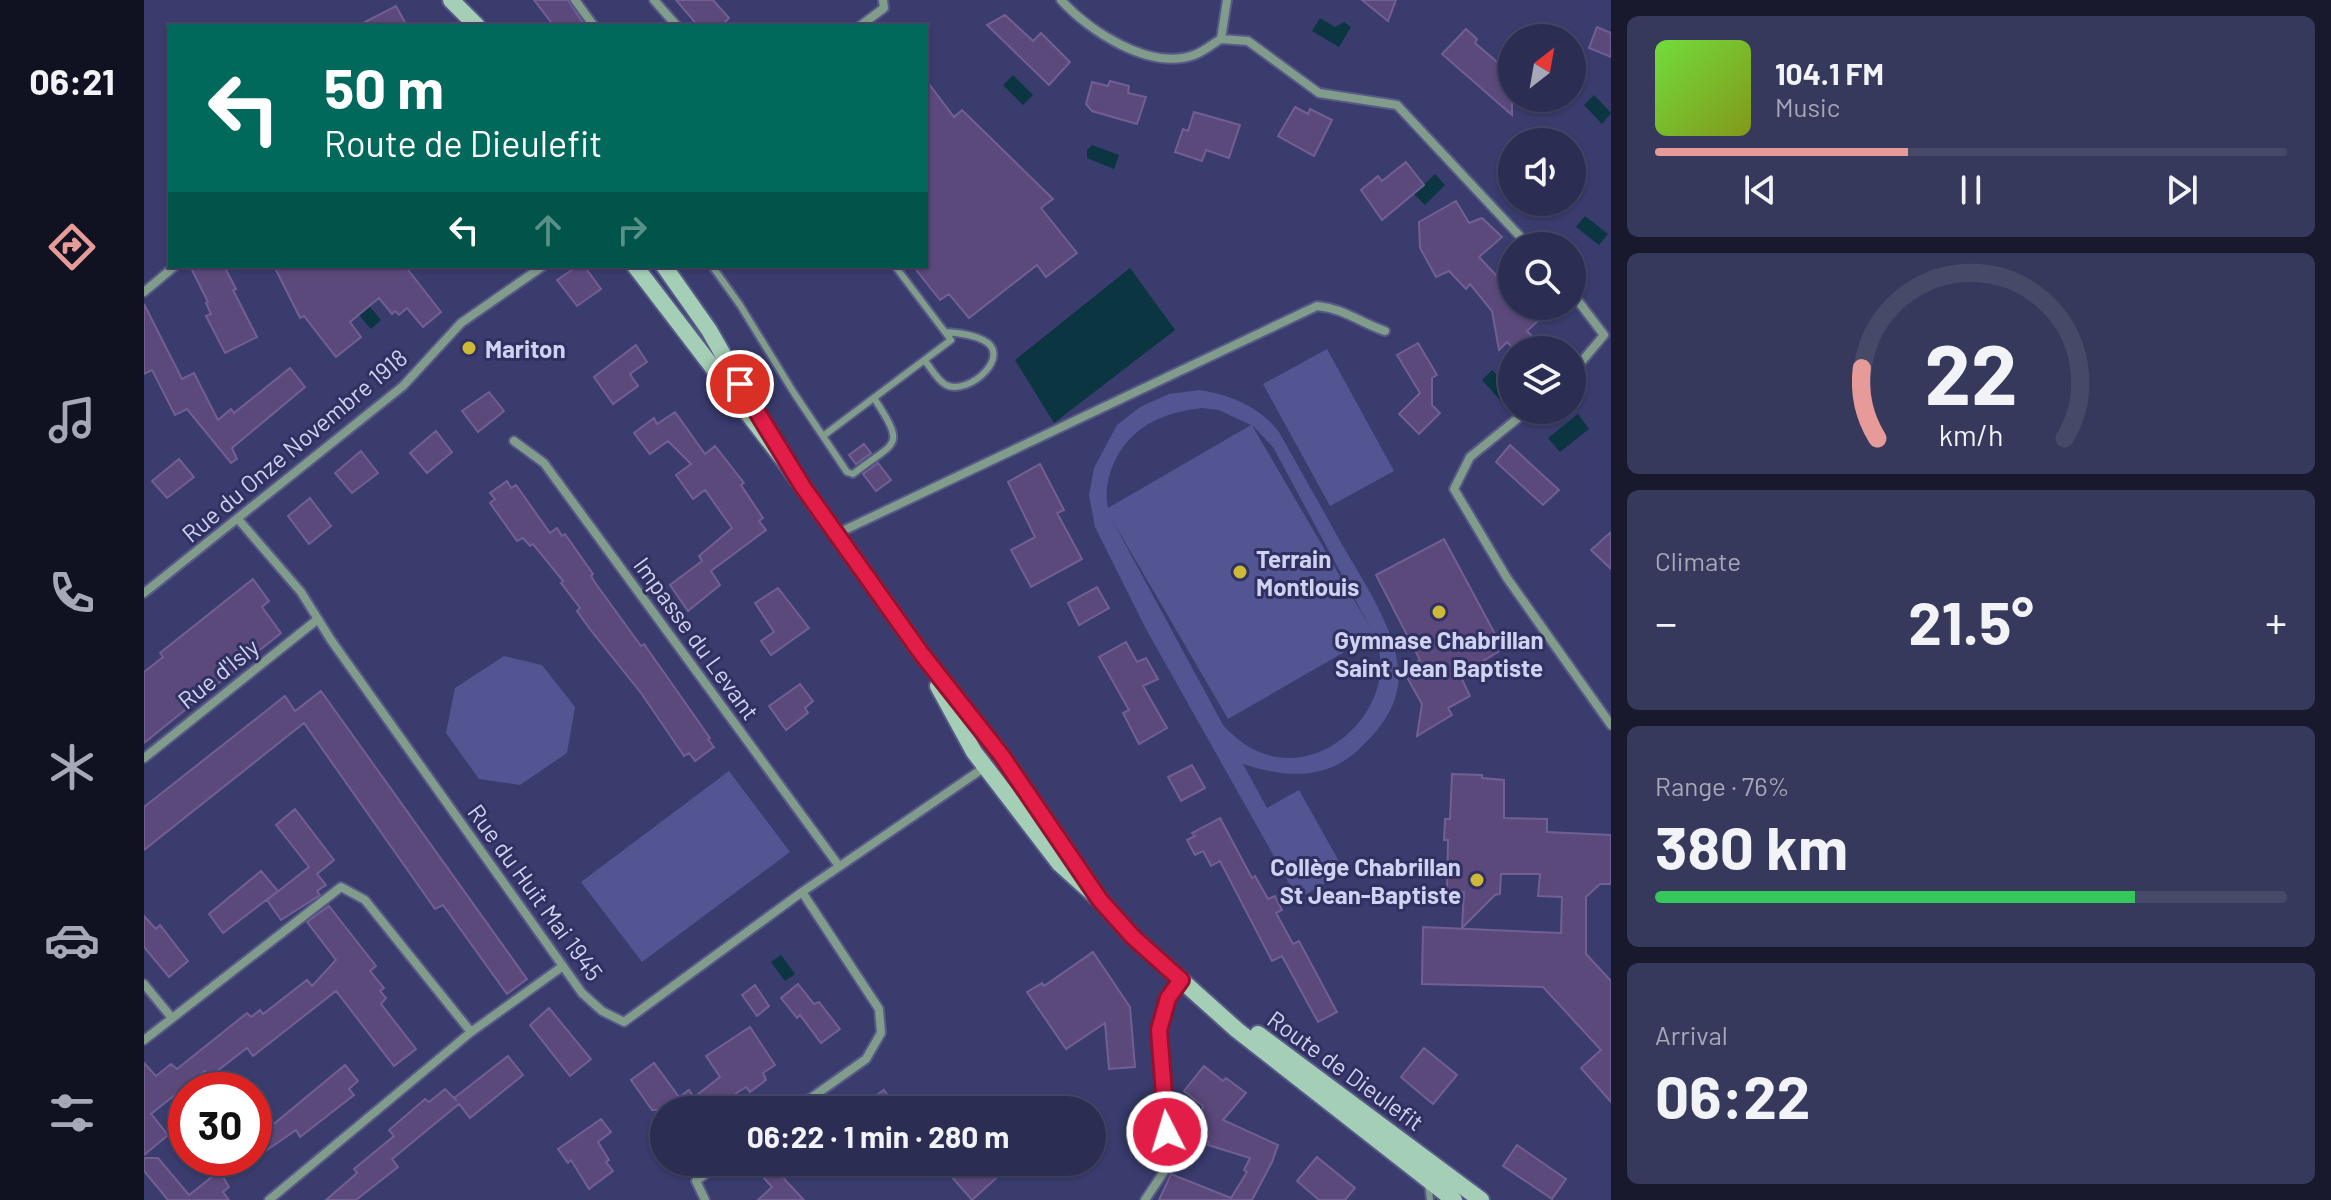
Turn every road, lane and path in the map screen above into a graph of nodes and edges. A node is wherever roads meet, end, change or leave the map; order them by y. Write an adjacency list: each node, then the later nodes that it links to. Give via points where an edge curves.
1 (449, 0): 7 (main road); 8 (main road)
2 (654, 0): 10 (street)
3 (883, 0): 11 (street, via 884,8)
4 (1061, 0): 12 (street, via 1080,21 1125,47 1171,60 1194,55)
5 (1227, 0): 12 (street)
6 (577, 1): 9 (street)
7 (463, 24)
8 (475, 24)
9 (593, 24)
10 (675, 24)
11 (863, 24)
12 (1221, 39): 13 (street, via 1248,41 1319,93 1397,105)
13 (1516, 232)
14 (173, 268): 20 (street)
15 (540, 268): 31 (street, Rue du Onze Novembre 1918, via 461,323 403,386)
16 (637, 268): 30 (main road, Route de Dieulefit)
17 (665, 268): 30 (main road, Route de Dieulefit, via 709,330)
18 (713, 268): 28 (lane)
19 (897, 268): 23 (lane)
20 (144, 292)
21 (1586, 311): 24 (street, via 1604,335)
22 (1385, 331): 32 (street, via 1340,309 1317,306)
23 (945, 332): 25 (lane, via 951,340); 25 (lane, via 986,341 993,348 992,362 969,384 953,387)
24 (1586, 356)
25 (925, 361): 26 (lane)
26 (874, 398): 28 (lane); 28 (lane, via 895,430 887,449 853,474)
27 (1511, 424): 36 (street, via 1470,457 1454,489 1507,578)
28 (823, 436)
29 (514, 441): 40 (street, Impasse du Levant, via 544,463)
30 (786, 463): 32 (main road, Route de Dieulefit)
31 (238, 519): 33 (street, Rue du Onze Novembre 1918); 34 (street, Rue du Huit Mai 1945)
32 (836, 534): 35 (main road, Route de Dieulefit)
33 (144, 593)
34 (318, 619): 38 (street, Rue d'Isly); 43 (street, Rue du Huit Mai 1945)
35 (921, 653): 37 (main road, Route de Dieulefit); 39 (main road, Route de Dieulefit)
36 (1611, 725)
37 (1002, 756): 39 (street, Rue du Huit Mai 1945); 42 (main road, Route de Dieulefit)
38 (144, 758)
39 (985, 767): 40 (street, Rue du Huit Mai 1945); 42 (main road, Route de Dieulefit, via 1059,863)
40 (839, 866): 41 (street, Rue du Huit Mai 1945)
41 (802, 892): 43 (street, Rue du Huit Mai 1945, via 624,1022 582,993); 49 (street, via 879,1009 881,1033 866,1059)
42 (1100, 900): 44 (main road, Route de Dieulefit)
43 (563, 966): 47 (street)
44 (1181, 980): 51 (main road, Route de Dieulefit); 54 (street, via 1168,998 1159,1030 1169,1157); 57 (main road, Route de Dieulefit)
45 (144, 984): 46 (street)
46 (172, 1018): 47 (street, via 341,887 365,900); 48 (street)
47 (471, 1032): 52 (street)
48 (144, 1040)
49 (814, 1096)
50 (703, 1176): 53 (street, via 696,1181)
51 (1427, 1179): 55 (lane); 56 (main road, Route de Dieulefit)
52 (269, 1200)
53 (705, 1200)
54 (1145, 1200)
55 (1430, 1200)
56 (1454, 1200)
57 (1481, 1200)

